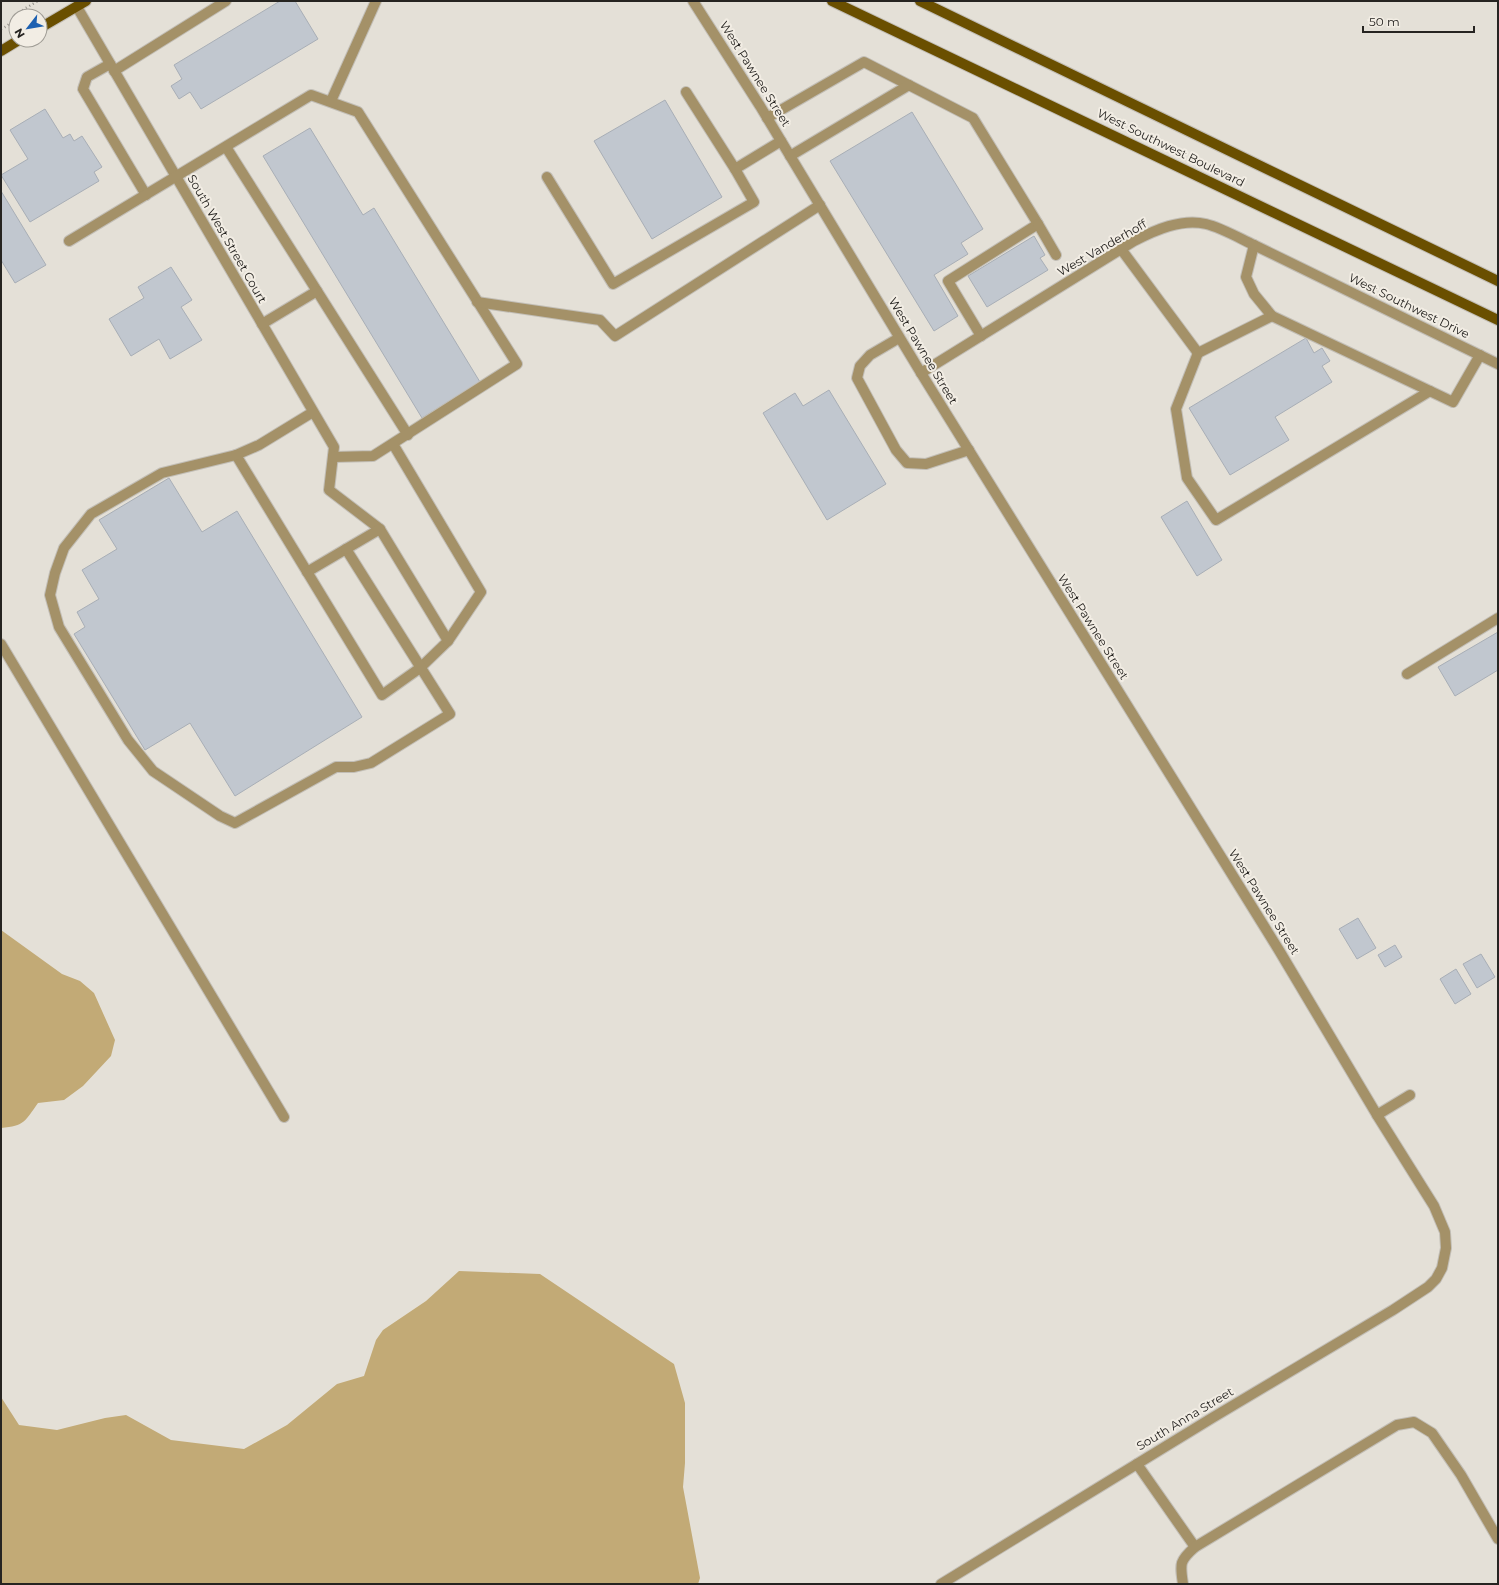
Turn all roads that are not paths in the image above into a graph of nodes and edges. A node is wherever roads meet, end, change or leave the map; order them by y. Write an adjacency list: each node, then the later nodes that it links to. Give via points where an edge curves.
1 (86, 1): 8 (main road)
2 (226, 1): 11 (street)
3 (376, 1): 14 (street)
4 (693, 1): 15 (street, West Pawnee Street)
5 (832, 1): 34 (main road, West Southwest Boulevard)
6 (920, 1): 9 (main road, West Southwest Boulevard)
7 (930, 1): 9 (main road)
8 (77, 7): 10 (main road); 11 (street, South West Street Court)
9 (953, 17): 30 (main road, West Southwest Boulevard)
10 (48, 23)
11 (112, 68): 21 (street, South West Street Court); 22 (street, via 87,78 83,89)
12 (909, 85): 15 (street, via 864,62); 18 (street); 24 (street, via 972,118)
13 (686, 92): 19 (street)
14 (331, 101): 17 (street, via 311,95); 32 (street, via 358,112)
15 (767, 118): 16 (street, West Pawnee Street)
16 (781, 141): 18 (street, West Pawnee Street); 19 (street)
17 (226, 147): 21 (street); 31 (street)
18 (790, 156): 23 (street, West Pawnee Street)
19 (735, 169): 20 (street, via 754,202 613,284)
20 (547, 176)
21 (176, 177): 22 (street); 35 (street, South West Street Court)
22 (146, 195): 25 (street)
23 (820, 205): 32 (street, via 615,336 600,320); 37 (street, West Pawnee Street)
24 (1038, 224): 28 (street); 36 (street, via 948,281)
25 (69, 241)
26 (1254, 245): 27 (street, West Vanderhoff, via 1216,227 1192,222 1151,233); 29 (street, West Vanderhoff); 33 (street, via 1246,278 1254,294)
27 (1121, 250): 36 (street, West Vanderhoff); 38 (street)
28 (1056, 255)
29 (1309, 271): 39 (street, West Southwest Drive)
30 (1498, 281)
31 (317, 291): 35 (street); 44 (street)
32 (477, 302): 44 (street, via 517,364)
33 (1272, 316): 38 (street); 42 (street)
34 (1498, 320)
35 (262, 324): 43 (street, South West Street Court)
36 (981, 336): 41 (street, West Vanderhoff)
37 (900, 338): 41 (street, West Pawnee Street); 46 (street, via 870,355 860,366 857,378 896,450 907,462 926,464)
38 (1198, 353): 42 (street, via 1176,409 1187,478 1216,520)
39 (1480, 355): 40 (street, West Southwest Drive); 42 (street, via 1452,402)
40 (1498, 364)
41 (921, 373): 46 (street, West Pawnee Street)
42 (1430, 391)
43 (313, 412): 47 (street, via 259,445); 48 (street, South West Street Court, via 334,447)
44 (408, 435): 45 (street)
45 (392, 444): 48 (street, via 373,456); 53 (street, via 480,592)
46 (969, 450): 58 (street, West Pawnee Street)
47 (236, 455): 51 (street); 55 (street, via 162,473 91,514 64,548 55,573 50,596 59,626 128,740 154,771 220,816 235,823 336,767 354,768 371,763 450,714)
48 (333, 457): 49 (street, South West Street Court, via 328,490)
49 (380, 529): 50 (street); 53 (street)
50 (346, 549): 51 (street); 55 (street)
51 (307, 572): 55 (street, via 382,696)
52 (1498, 618): 56 (street)
53 (448, 641): 55 (street)
54 (1, 644): 59 (street)
55 (420, 668)
56 (1407, 674)
57 (1410, 1095): 58 (street)
58 (1378, 1115): 60 (street, West Pawnee Street, via 1434,1206 1446,1232 1446,1248)
59 (284, 1117)
60 (1439, 1273): 61 (street, South Anna Street, via 1428,1287 1394,1310)
61 (1137, 1464): 63 (street); 64 (street, South Anna Street)
62 (1498, 1539): 63 (street, via 1462,1475 1432,1433 1414,1422 1397,1425)
63 (1195, 1546): 65 (street, via 1180,1566)
64 (941, 1584)
65 (1183, 1584)

